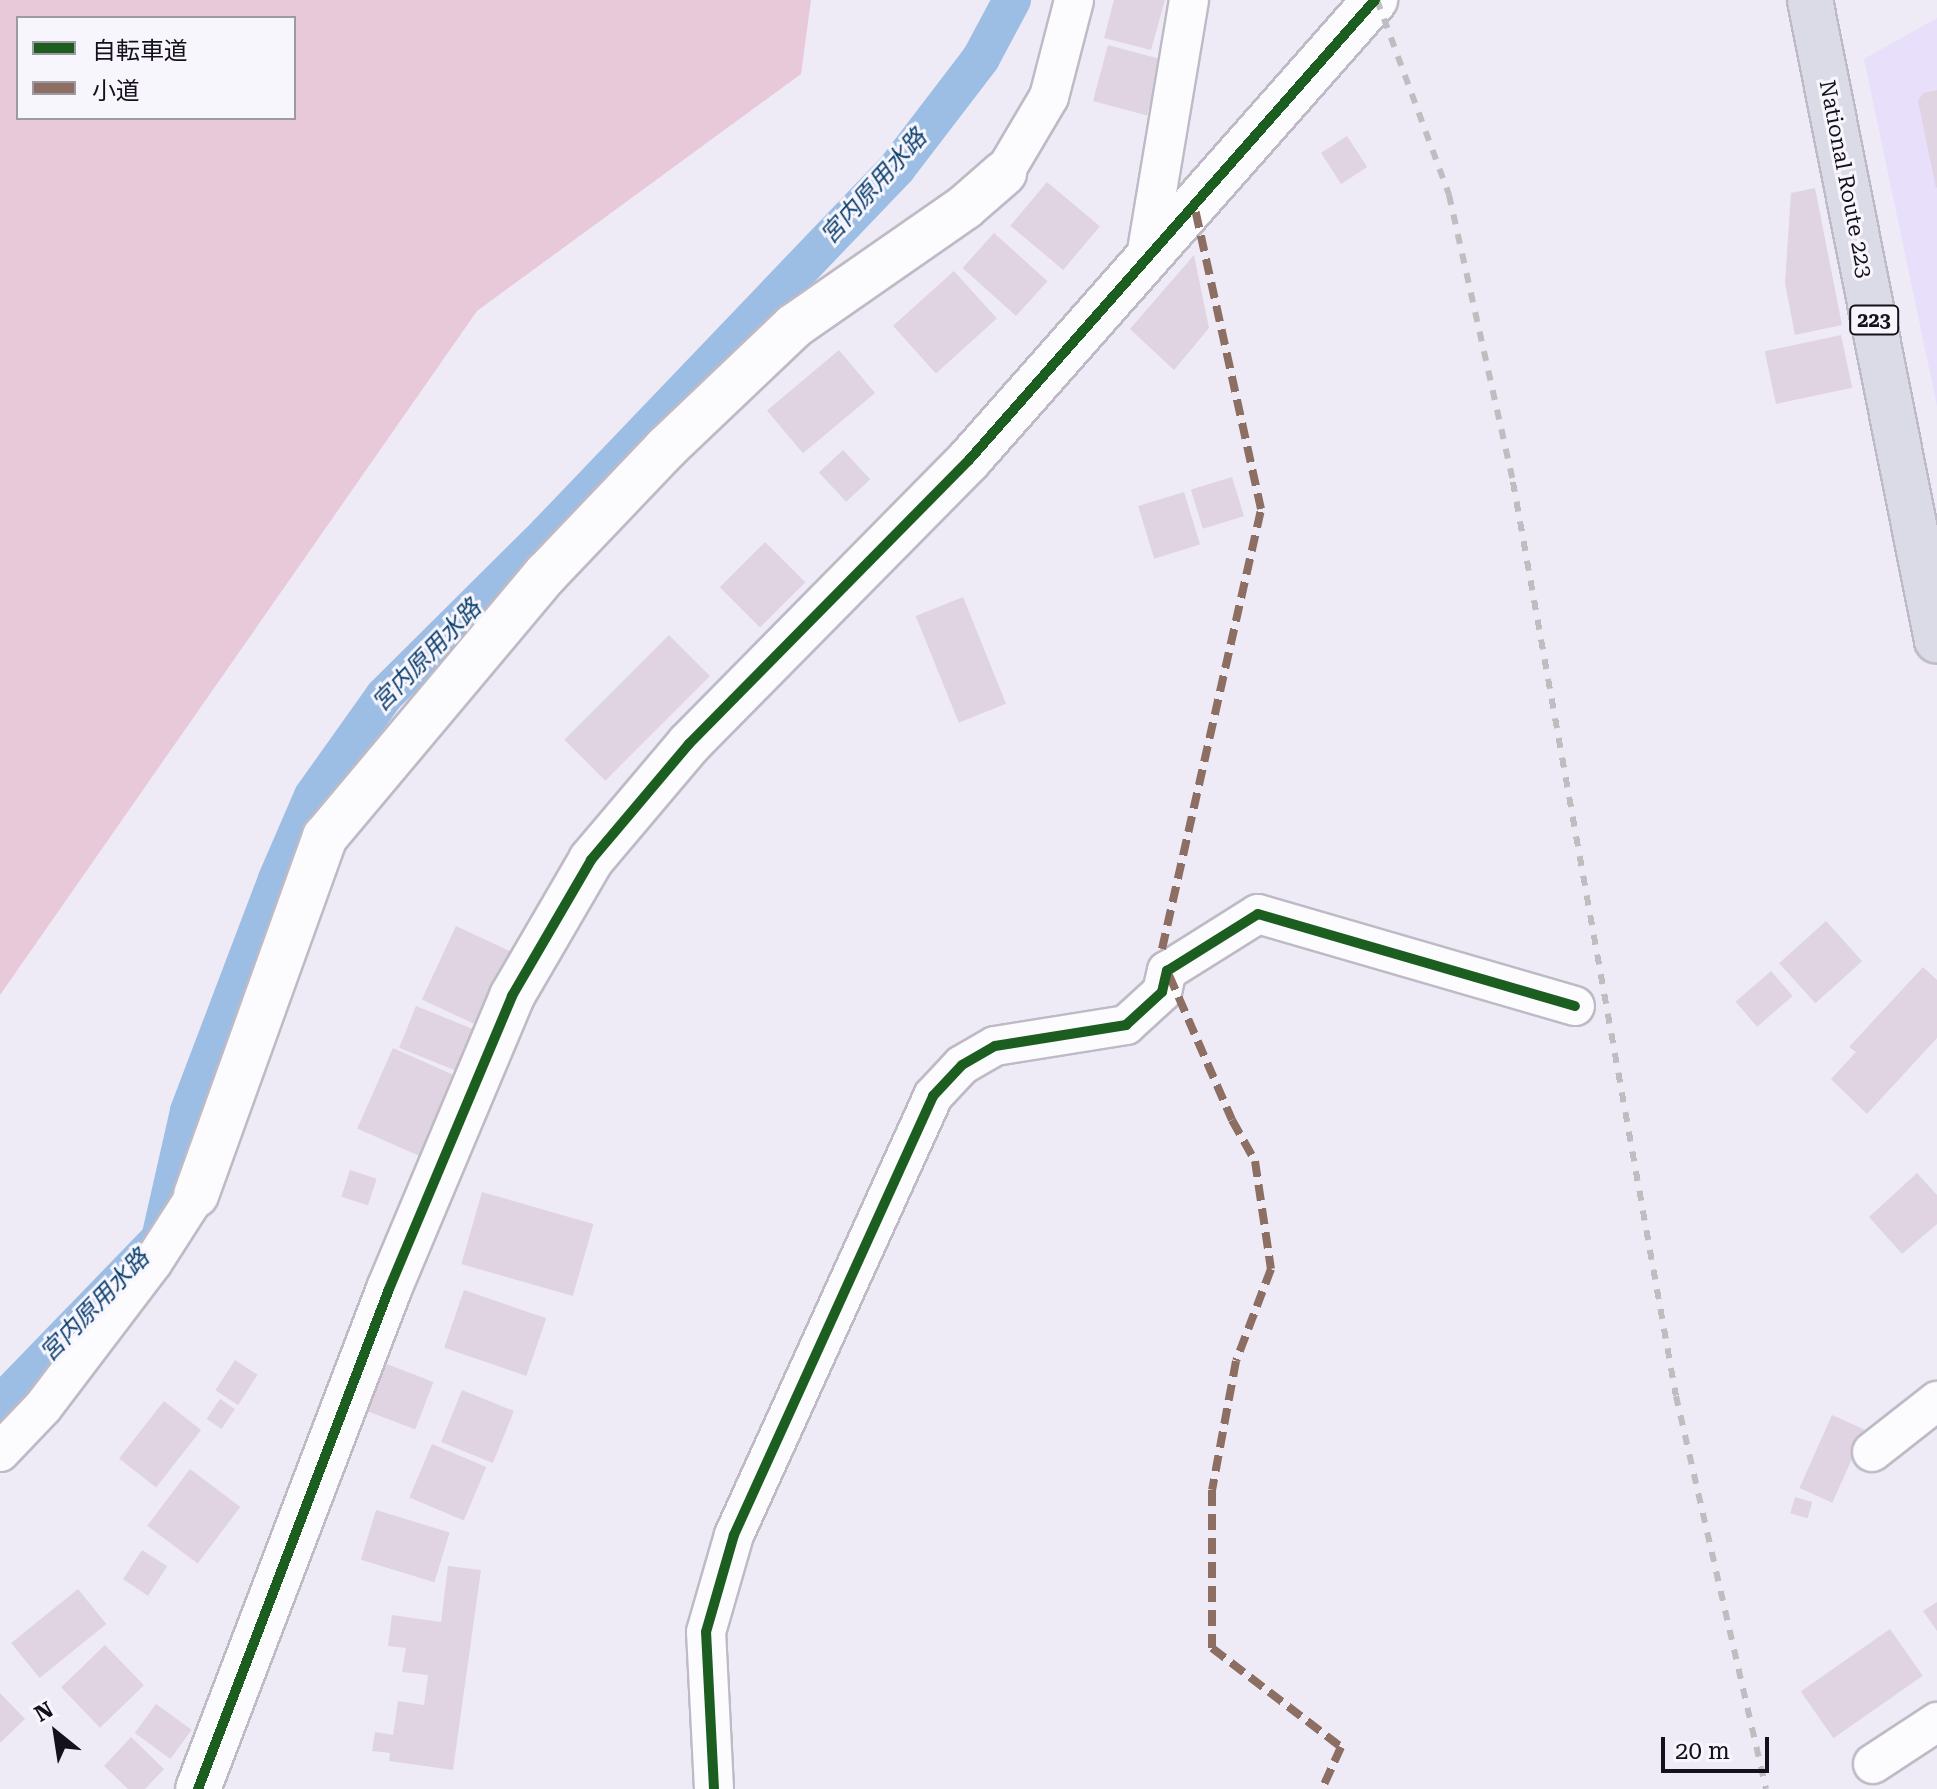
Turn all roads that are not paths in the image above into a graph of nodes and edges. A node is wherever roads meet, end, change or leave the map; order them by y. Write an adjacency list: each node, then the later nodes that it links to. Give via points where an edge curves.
1 (1074, 0): 5 (street, via 1049,97)
2 (1189, 0): 6 (street)
3 (1375, 0): 6 (street)
4 (1810, 0): 7 (highway, National Route 223 / 223)
5 (1004, 173): 9 (street, via 965,207 794,326 666,448 546,574 325,837)
6 (1146, 257): 15 (street, via 969,460 689,744 591,860 512,996 389,1289)
7 (1937, 641)
8 (1575, 1006): 16 (street, via 1258,914 1167,971 1162,992 1126,1025 995,1046 962,1065 933,1096 734,1535 706,1632)
9 (196, 1195): 11 (street, via 153,1262 43,1407)
10 (1937, 1401): 12 (street)
11 (0, 1452)
12 (1872, 1452)
13 (1937, 1722): 14 (street)
14 (1873, 1764)
15 (198, 1789)
16 (714, 1789)

